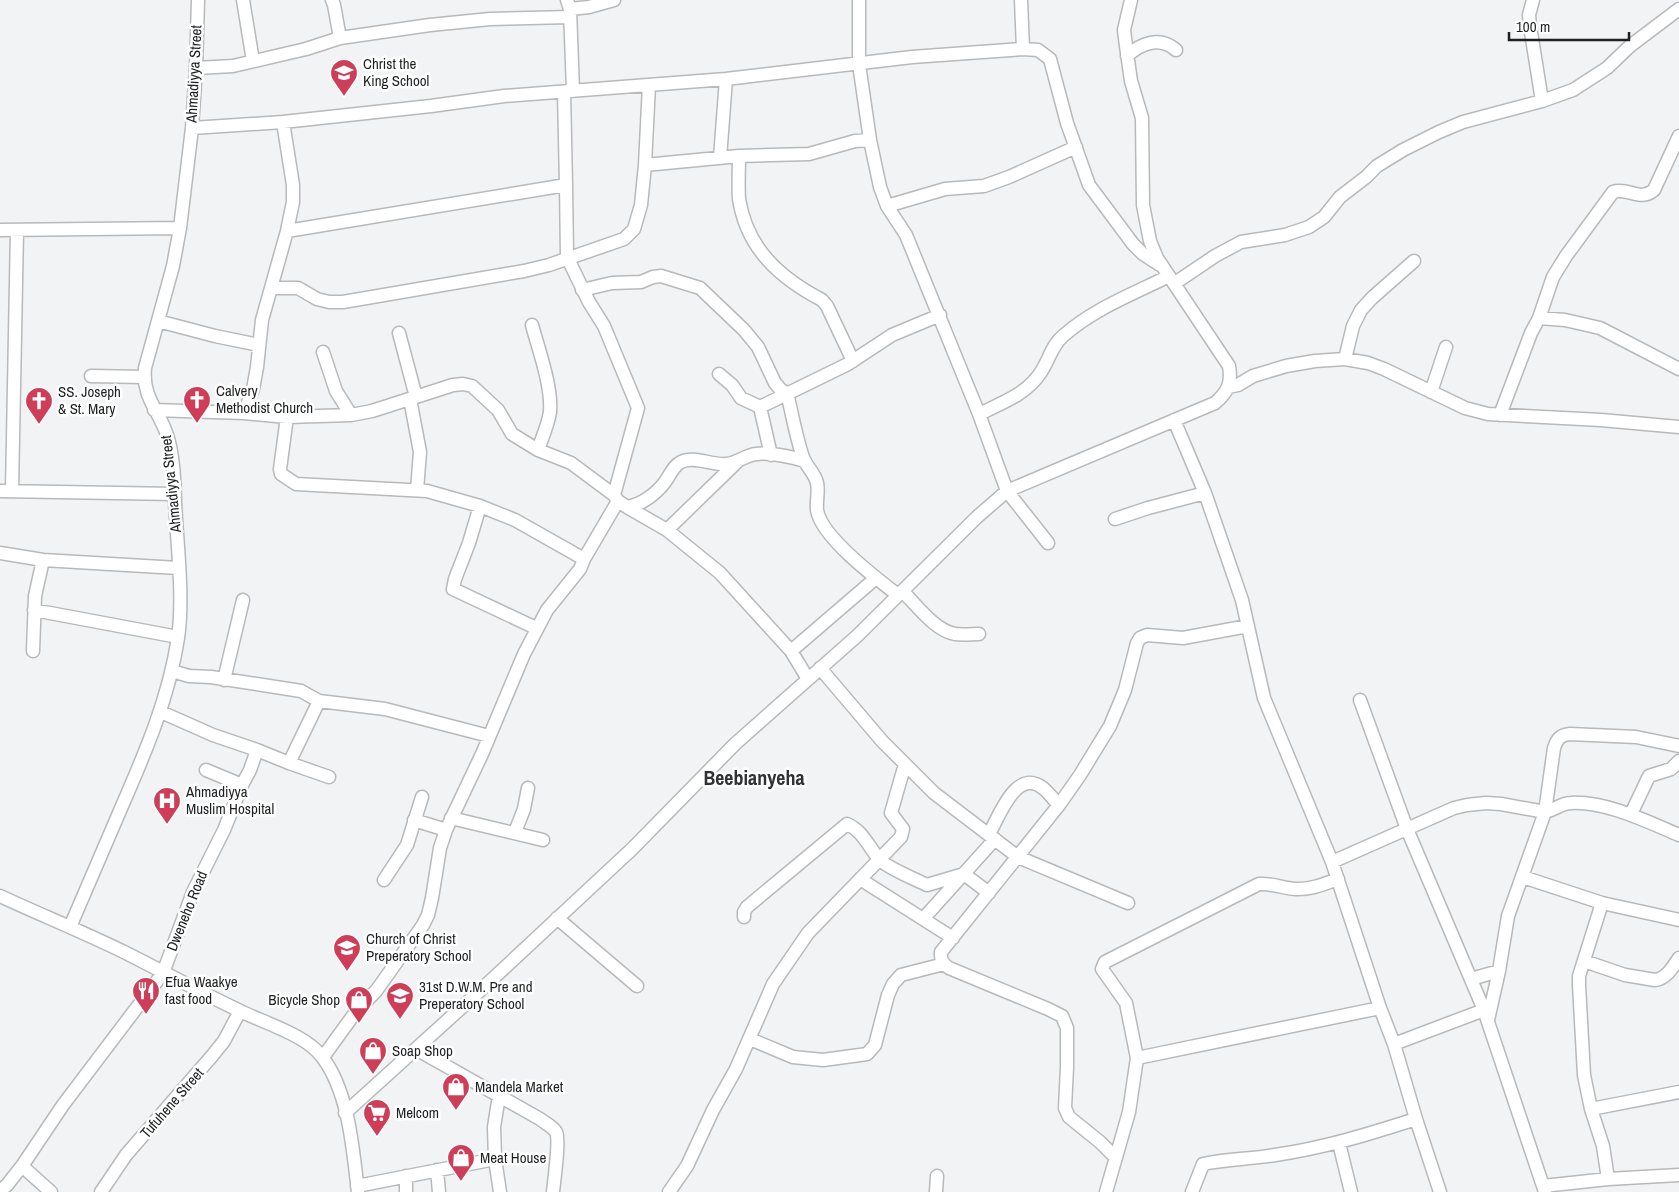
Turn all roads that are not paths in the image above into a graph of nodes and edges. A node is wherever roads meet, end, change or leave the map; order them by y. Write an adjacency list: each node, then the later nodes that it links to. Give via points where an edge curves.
1 (198, 0): 17 (street, Ahmadiyya Street)
2 (243, 0): 15 (street)
3 (332, 0): 11 (street)
4 (614, 0): 9 (street, via 589,8)
5 (859, 0): 16 (street)
6 (1021, 0): 12 (street)
7 (1131, 0): 14 (street, via 1124,30)
8 (1533, 0): 21 (street, via 1530,26)
9 (569, 8): 11 (street); 20 (street)
10 (1679, 9): 21 (street, via 1584,84)
11 (340, 38): 15 (street)
12 (1023, 49): 16 (street); 26 (street, via 1038,50 1050,59)
13 (1176, 50): 14 (street, via 1164,43 1150,43 1140,45)
14 (1127, 56): 38 (street, via 1130,81 1142,118 1144,214 1153,250)
15 (253, 60): 17 (street, via 233,66)
16 (859, 64): 18 (street); 25 (street)
17 (196, 68): 23 (street, Ahmadiyya Street)
18 (726, 79): 19 (street); 28 (street)
19 (649, 85): 20 (street); 29 (street)
20 (568, 91): 22 (street); 30 (street)
21 (1542, 101): 38 (street, via 1463,122 1411,146 1377,166 1342,194 1324,217 1309,227 1285,235 1240,242)
22 (283, 122): 23 (street); 35 (street, via 293,185)
23 (192, 128): 32 (street, Ahmadiyya Street)
24 (1679, 136): 42 (street, via 1654,190 1643,196 1625,190 1613,192 1553,277)
25 (870, 140): 27 (street, via 809,154); 31 (street, via 876,175)
26 (1076, 147): 31 (street, via 984,186 945,189); 38 (street, via 1089,185 1133,244)
27 (740, 156): 28 (street); 50 (street, via 739,198 749,232 761,254 780,272 822,300)
28 (720, 158): 29 (street)
29 (645, 165): 36 (street, via 641,205 634,229 624,239)
30 (566, 186): 35 (street); 36 (street)
31 (887, 206): 41 (street, via 906,235)
32 (180, 228): 34 (street); 43 (street, Ahmadiyya Street, via 174,266)
33 (0, 230): 34 (street)
34 (18, 230): 73 (street)
35 (287, 231): 39 (street)
36 (567, 257): 39 (street, via 524,271 343,302 317,299 298,288); 40 (street)
37 (1414, 260): 49 (street, via 1361,310 1353,326)
38 (1170, 276): 55 (street, via 1228,366 1231,378); 62 (street, via 1090,315 1061,337 1032,384)
39 (271, 288): 46 (street)
40 (582, 290): 57 (street, via 661,276 700,288 744,330 758,347 775,382); 77 (street, via 604,326 638,408)
41 (940, 315): 50 (street, via 892,335); 62 (street)
42 (1539, 318): 51 (street, via 1600,328); 64 (street)
43 (158, 321): 46 (street); 54 (street, Ahmadiyya Street)
44 (532, 325): 68 (street, via 550,405 550,415)
45 (399, 333): 58 (street)
46 (258, 345): 61 (street, via 253,389)
47 (1446, 347): 56 (street)
48 (324, 352): 63 (street, via 336,391)
49 (1345, 359): 55 (street, via 1286,366); 56 (street, via 1384,369)
50 (853, 360): 57 (street)
51 (1679, 369)
52 (719, 374): 59 (street, via 741,398)
53 (91, 376): 54 (street)
54 (144, 377): 60 (street, Ahmadiyya Street)
55 (1228, 387): 66 (street, via 1215,403)
56 (1431, 392): 64 (street, via 1465,408)
57 (787, 393): 59 (street); 71 (street)
58 (413, 398): 63 (street); 68 (street, via 454,385 472,386 498,410 512,434); 72 (street, via 420,452)
59 (760, 407): 69 (street)
60 (154, 410): 61 (street); 76 (street, Ahmadiyya Street, via 168,438)
61 (244, 413): 65 (street)
62 (979, 414): 74 (street)
63 (350, 415): 65 (street)
64 (1500, 415): 67 (street)
65 (287, 417): 72 (street, via 280,468 285,478 296,484)
66 (1174, 420): 74 (street); 75 (street)
67 (1679, 427)
68 (538, 450): 77 (street, via 571,463)
69 (770, 455): 70 (street, via 757,453); 71 (street)
70 (741, 459): 77 (street, via 726,464 682,461 659,489 642,502); 80 (street)
71 (805, 461): 86 (street, via 817,484 817,511 823,524 843,549)
72 (417, 490): 78 (street)
73 (6, 491): 76 (street)
74 (1007, 491): 81 (street); 87 (street)
75 (1204, 493): 79 (street); 90 (street)
76 (175, 494): 85 (street, Ahmadiyya Street)
77 (620, 501): 80 (street); 83 (street)
78 (480, 506): 83 (street, via 515,520); 91 (street, via 454,579 454,589)
79 (1115, 519)
80 (667, 530): 95 (street, via 720,573)
81 (1048, 543)
82 (0, 553): 84 (street)
83 (584, 559): 91 (street)
84 (43, 560): 85 (street); 89 (street)
85 (178, 568): 93 (street, Ahmadiyya Street)
86 (876, 578): 87 (street); 95 (street)
87 (900, 593): 92 (street, via 944,630 955,634); 96 (street)
88 (243, 600): 99 (street)
89 (34, 610): 93 (street); 94 (street)
90 (1248, 626): 114 (street, via 1182,638 1146,635 1140,638 1110,726); 127 (street, via 1264,698)
91 (536, 628): 103 (street)
92 (979, 634)
93 (178, 637): 97 (street, Ahmadiyya Street)
94 (33, 651)
95 (791, 651): 98 (street)
96 (820, 668): 98 (street); 108 (street)
97 (172, 671): 99 (street); 102 (street, Ahmadiyya Street)
98 (808, 679): 138 (street, via 735,744 632,849)
99 (224, 680): 101 (street, via 301,691)
100 (1360, 700): 119 (street)
101 (319, 701): 103 (street, via 384,709); 107 (street)
102 (161, 712): 105 (street); 141 (street, Ahmadiyya Street)
103 (490, 736): 117 (street)
104 (1679, 746): 115 (street, via 1636,737 1563,735 1554,748)
105 (257, 750): 107 (street); 111 (street, Dweneho Road)
106 (1679, 761): 116 (street, via 1671,769 1649,776)
107 (289, 762): 110 (street)
108 (905, 764): 122 (street, via 934,793); 126 (street, via 890,813 903,832)
109 (206, 770): 111 (street)
110 (329, 777)
111 (242, 785): 147 (street, Dweneho Road, via 193,892)
112 (528, 788): 121 (street)
113 (422, 797): 118 (street)
114 (1059, 805): 122 (street, via 1042,787 1021,784 1013,791); 125 (street)
115 (1545, 812): 116 (street, via 1570,803 1603,806); 119 (street, via 1501,804 1467,805); 129 (street)
116 (1630, 814): 123 (street)
117 (451, 818): 120 (street); 121 (street)
118 (414, 820): 120 (street); 132 (street, via 407,845)
119 (1407, 829): 127 (street); 148 (street)
120 (446, 830): 156 (street, via 428,915 423,925)
121 (515, 832): 124 (street)
122 (992, 836): 125 (street); 128 (street)
123 (1679, 836)
124 (543, 840)
125 (1018, 857): 133 (street); 135 (street)
126 (880, 860): 128 (street, via 927,885); 130 (street); 137 (street, via 856,828 847,824 747,907)
127 (1332, 862): 131 (street)
128 (964, 874): 133 (street); 139 (street)
129 (1523, 877): 136 (street); 146 (street, via 1508,916)
130 (860, 879): 139 (street); 153 (street, via 808,932 773,984)
131 (1338, 879): 150 (street); 157 (street, via 1308,889 1259,884 1105,962 1102,968 1126,1003)
132 (384, 880)
133 (989, 893): 142 (street)
134 (0, 896): 141 (street)
135 (1128, 903)
136 (1602, 903): 140 (street); 144 (street)
137 (744, 917)
138 (557, 918): 149 (street); 155 (street)
139 (923, 919): 142 (street)
140 (1679, 920)
141 (70, 927): 147 (street)
142 (952, 938): 145 (street, via 941,952)
143 (1679, 958): 144 (street, via 1664,977 1655,980 1625,975)
144 (1584, 961): 160 (street, via 1579,985 1584,1075)
145 (944, 964): 153 (street, via 901,975 893,984 875,1045 867,1054 823,1060 793,1057); 164 (street, via 1062,1016 1067,1028 1065,1108 1069,1118)
146 (1499, 971): 148 (street); 152 (street)
147 (162, 973): 151 (street); 166 (street, Dweneho Road, via 63,1105)
148 (1471, 979): 152 (street)
149 (637, 986)
150 (1380, 1008): 154 (street); 157 (street)
151 (240, 1011): 156 (street, via 302,1040); 176 (street, Tufuhene Street, via 224,1041 126,1155)
152 (1486, 1015): 154 (street); 173 (street)
153 (750, 1039): 181 (street, via 687,1166)
154 (1394, 1044): 162 (street)
155 (416, 1049): 159 (street); 161 (street)
156 (323, 1057): 161 (street, via 338,1083)
157 (1137, 1058): 164 (street, via 1129,1112)
158 (1679, 1092): 160 (street)
159 (499, 1096): 165 (street, via 494,1127); 180 (street, via 555,1131)
160 (1591, 1108): 171 (street, via 1603,1146)
161 (345, 1113): 172 (street)
162 (1416, 1119): 163 (street); 186 (street)
163 (1338, 1143): 184 (street, via 1274,1156 1203,1164); 185 (street)
164 (1116, 1158): 183 (street)
165 (495, 1159): 167 (street); 179 (street)
166 (22, 1166): 174 (street, Dweneho Road); 175 (street)
167 (437, 1170): 169 (street); 178 (street)
168 (1679, 1175): 171 (street)
169 (406, 1176): 172 (street); 177 (street)
170 (938, 1176): 182 (street)
171 (1608, 1179): 173 (street)
172 (358, 1189)
173 (1544, 1189)
174 (0, 1191)
175 (50, 1192)
176 (101, 1192)
177 (406, 1192)
178 (439, 1192)
179 (500, 1192)
180 (553, 1192)
181 (669, 1192)
182 (936, 1192)
183 (1106, 1192)
184 (1192, 1192)
185 (1352, 1192)
186 (1440, 1192)

